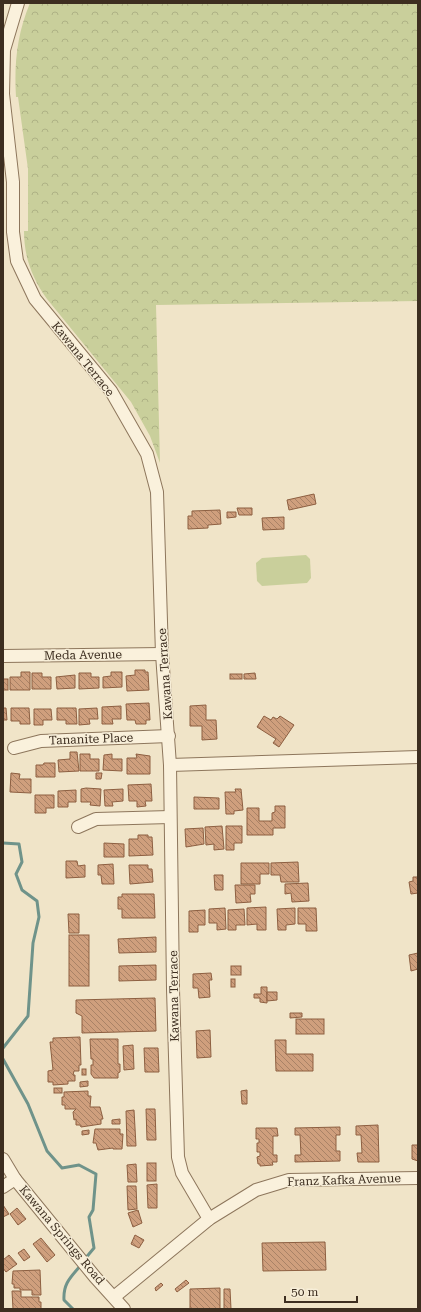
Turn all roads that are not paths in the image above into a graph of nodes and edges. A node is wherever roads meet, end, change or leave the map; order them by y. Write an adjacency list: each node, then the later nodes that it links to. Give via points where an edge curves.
1 (18, 3): 2 (street, Kawana Terrace, via 4,50 3,94 13,182 13,232 18,260 35,299 111,391 147,454 157,492)
2 (162, 654): 3 (street, Meda Avenue); 4 (street, Kawana Terrace)
3 (3, 656)
4 (169, 736): 5 (street, Tananite Place, via 41,741); 7 (street, Kawana Terrace)
5 (14, 748)
6 (418, 757): 7 (street)
7 (170, 765): 8 (street, Kawana Terrace)
8 (170, 817): 9 (street, via 96,820); 14 (street, Kawana Terrace, via 178,1156 182,1173)
9 (78, 827)
10 (3, 1159): 12 (street, Kawana Springs Road)
11 (418, 1178): 14 (street, Franz Kafka Avenue, via 289,1180 256,1190)
12 (15, 1179): 13 (street); 15 (street, Kawana Springs Road)
13 (3, 1187)
14 (209, 1219): 15 (street, Franz Kafka Avenue)
15 (114, 1297): 16 (street, Kawana Springs Road)
16 (124, 1309)

